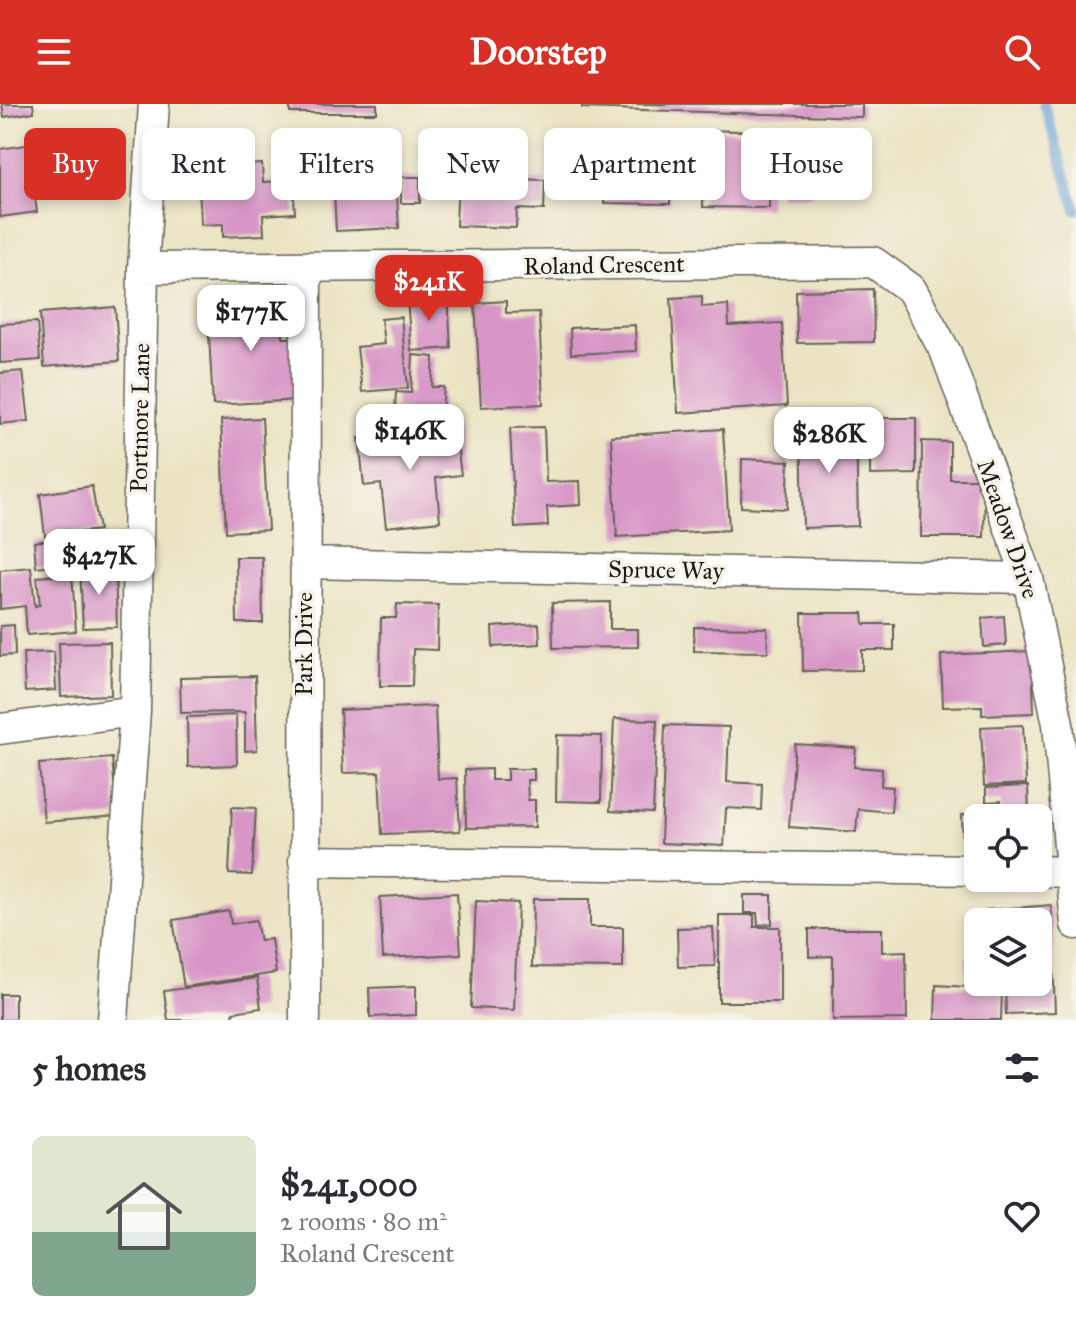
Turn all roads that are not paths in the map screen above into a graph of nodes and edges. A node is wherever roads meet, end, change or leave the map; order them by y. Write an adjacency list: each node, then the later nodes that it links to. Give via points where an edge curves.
1 (154, 104): 4 (street, Portmore Lane)
2 (873, 262): 3 (street, Roland Crescent); 6 (street, Meadow Drive, via 911,289 946,353)
3 (306, 267): 4 (street, Roland Crescent); 5 (street, Park Drive)
4 (143, 268): 7 (street, Portmore Lane)
5 (305, 563): 6 (street, Spruce Way); 9 (street, Park Drive)
6 (1028, 578): 12 (street, Meadow Drive, via 1058,724)
7 (135, 711): 8 (street); 14 (street, Portmore Lane)
8 (0, 729)
9 (304, 861): 10 (street); 15 (street, Park Drive)
10 (964, 870)
11 (1052, 871): 12 (street)
12 (1071, 872): 13 (street, Meadow Drive)
13 (1076, 924)
14 (113, 1020)
15 (305, 1020)

